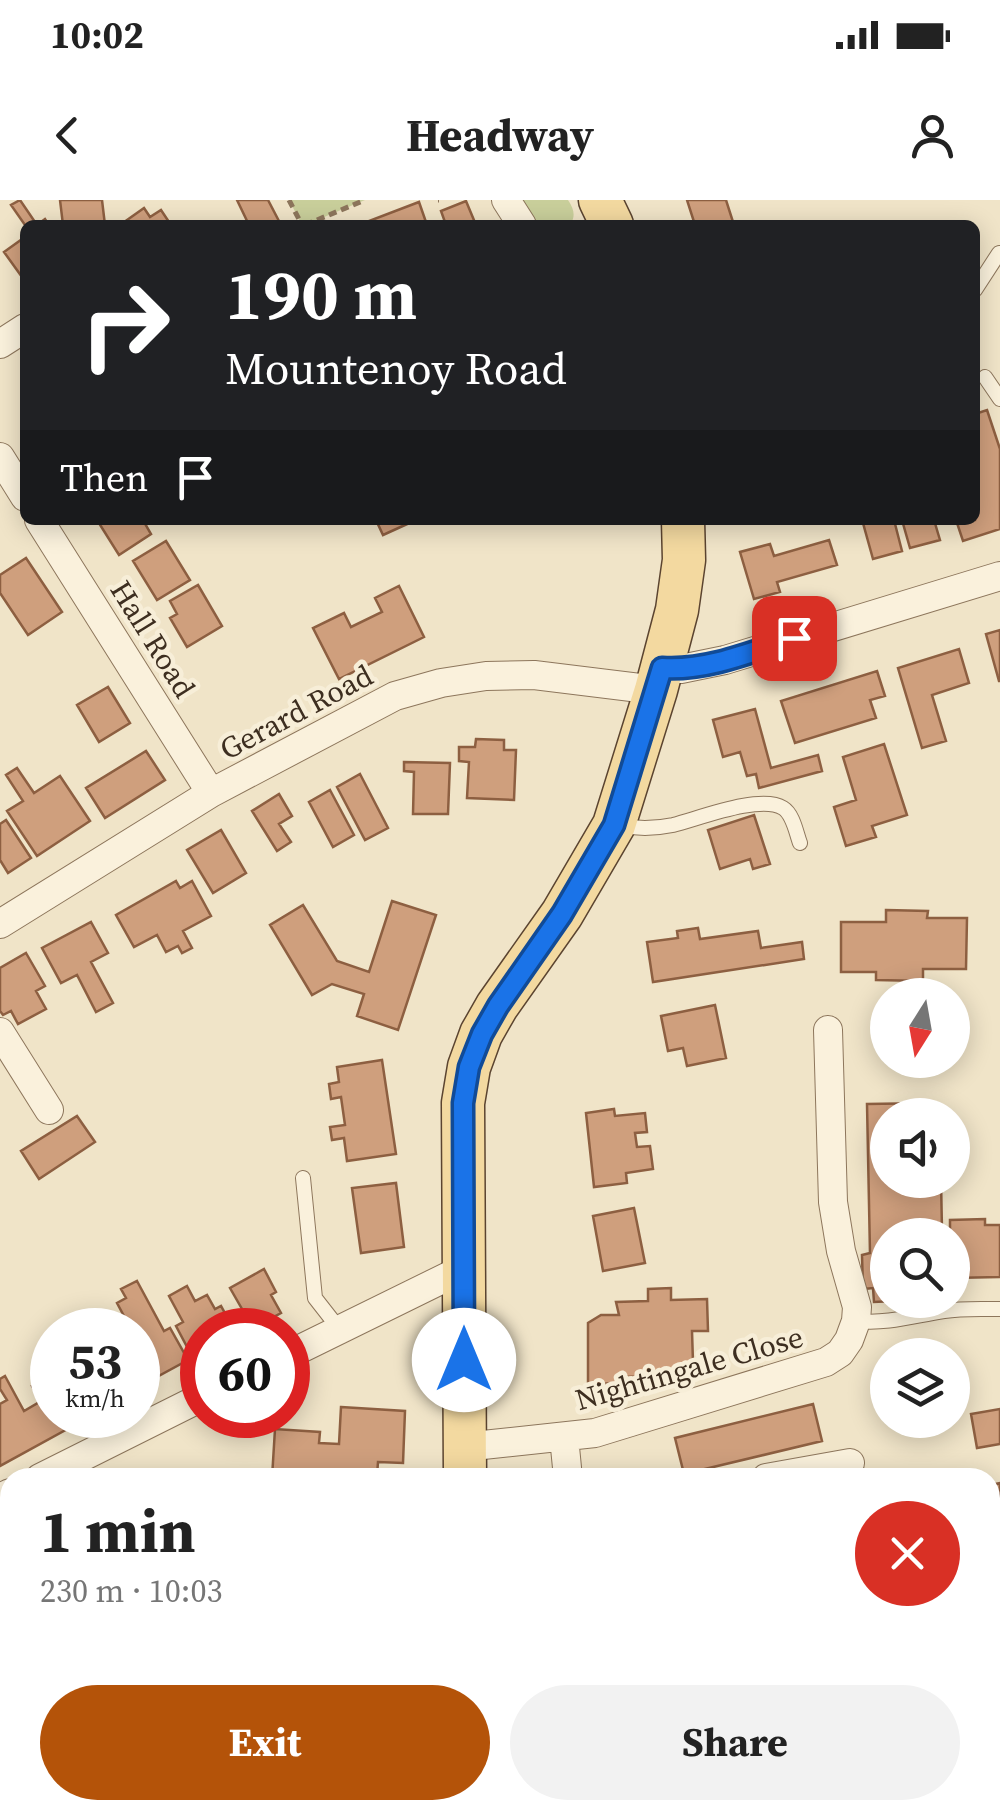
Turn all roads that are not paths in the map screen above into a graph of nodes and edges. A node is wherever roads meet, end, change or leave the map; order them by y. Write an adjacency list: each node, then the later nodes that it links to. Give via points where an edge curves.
1 (999, 253): 2 (lane)
2 (980, 282)
3 (985, 377): 4 (lane)
4 (1000, 399)
5 (0, 457): 6 (street)
6 (20, 489)
7 (43, 525): 11 (street, Hall Road)
8 (683, 525): 10 (main road, via 679,594)
9 (1000, 576): 10 (street, Gerard Road)
10 (659, 679): 11 (street, Gerard Road, via 534,675 441,683 395,696); 12 (main road)
11 (211, 793): 14 (street, Gerard Road)
12 (614, 825): 13 (lane, via 672,825 750,804 775,805 790,815); 19 (main road, via 498,1006 469,1067 463,1103)
13 (800, 843)
14 (0, 924)
15 (828, 1030): 21 (street, via 833,1202)
16 (0, 1032): 17 (street)
17 (48, 1110)
18 (303, 1178): 22 (lane, via 315,1298)
19 (464, 1269): 22 (street); 26 (main road)
20 (1000, 1308): 21 (lane)
21 (856, 1321): 25 (street, Nightingale Close, via 840,1353 826,1362)
22 (340, 1330): 23 (street)
23 (310, 1344)
24 (180, 1408): 28 (street)
25 (564, 1437): 26 (street, Nightingale Close); 29 (street)
26 (465, 1462)
27 (850, 1463): 30 (street)
28 (60, 1468)
29 (567, 1468)
30 (822, 1468)

